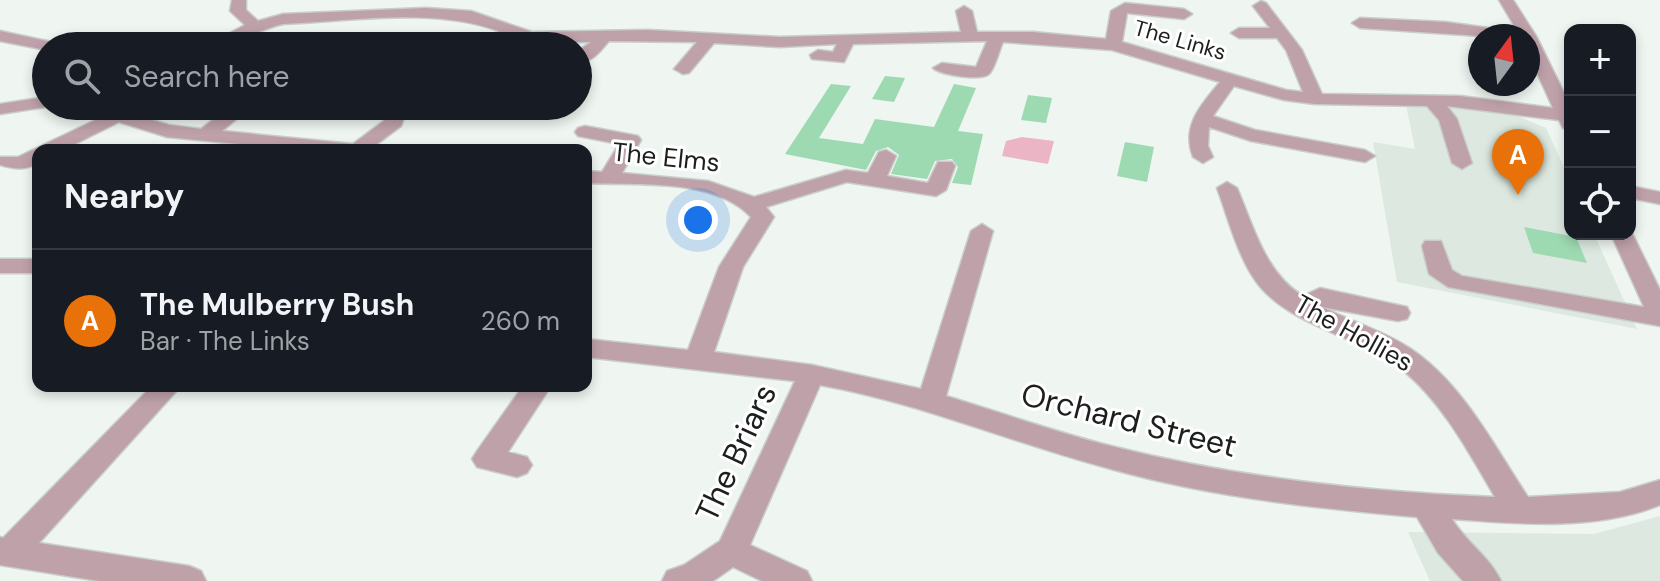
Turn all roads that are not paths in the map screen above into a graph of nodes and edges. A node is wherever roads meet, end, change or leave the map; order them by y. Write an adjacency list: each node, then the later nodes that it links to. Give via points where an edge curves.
1 (239, 0): 7 (street, via 238,11)
2 (1506, 0): 6 (street)
3 (964, 11): 12 (street)
4 (1184, 14): 20 (street, via 1125,8 1119,11)
5 (1360, 23): 8 (street)
6 (1520, 24)
7 (255, 26): 9 (street, The Links); 10 (street, The Links, via 313,16 452,14)
8 (1468, 30)
9 (242, 32)
10 (510, 32)
11 (1239, 33): 27 (street, via 1274,18)
12 (970, 35): 15 (street, The Links); 18 (street, The Links)
13 (0, 36): 19 (street)
14 (605, 36): 16 (street, The Links); 17 (street, The Links); 21 (street)
15 (997, 36): 20 (street, The Links); 24 (street, via 982,73)
16 (592, 37)
17 (710, 38): 18 (street, The Links); 25 (street)
18 (845, 38): 22 (street, via 838,58)
19 (32, 42)
20 (1113, 45): 26 (street, The Links)
21 (592, 50)
22 (818, 55)
23 (1540, 62): 31 (street)
24 (942, 68)
25 (683, 69)
26 (1230, 80): 27 (street, The Links); 32 (street)
27 (1315, 99): 28 (street, The Links)
28 (1432, 100): 33 (street, The Links, via 1477,102); 48 (street, via 1448,119)
29 (32, 104): 30 (street)
30 (0, 109)
31 (1564, 112)
32 (1202, 119): 43 (street, via 1251,135); 45 (street, via 1195,135)
33 (1564, 119)
34 (99, 120): 40 (street)
35 (138, 120): 39 (street, via 167,131)
36 (225, 120): 39 (street)
37 (395, 120): 42 (street)
38 (585, 132): 50 (street, via 631,140)
39 (205, 135): 41 (street)
40 (57, 144)
41 (297, 144)
42 (366, 144)
43 (1365, 155)
44 (886, 156): 51 (street)
45 (1203, 157)
46 (32, 158): 47 (street, via 21,164)
47 (6, 161)
48 (1462, 163)
49 (945, 166): 51 (street, via 936,190)
50 (597, 178): 55 (street, The Elms, via 706,187)
51 (875, 180): 55 (street, via 846,176)
52 (1227, 188): 61 (street, The Hollies, via 1268,281)
53 (1636, 193): 54 (street)
54 (1660, 198)
55 (755, 204): 65 (street, via 763,217 719,288)
56 (982, 231): 69 (street)
57 (1625, 240): 63 (street)
58 (1433, 246): 63 (street, via 1441,274 1456,282)
59 (0, 266): 60 (street)
60 (32, 266)
61 (1304, 308): 62 (street, via 1320,296); 73 (street, The Hollies, via 1415,365 1441,391)
62 (1398, 313)
63 (1660, 317)
64 (592, 349): 65 (street, Orchard Street)
65 (698, 361): 66 (street, Orchard Street)
66 (812, 374): 69 (street, Orchard Street); 74 (street, The Briars)
67 (162, 392): 75 (street)
68 (534, 392): 70 (street, via 487,459)
69 (930, 403): 72 (street, Orchard Street, via 1114,458 1221,481)
70 (517, 465)
71 (1660, 492): 73 (street, Orchard Street, via 1591,507)
72 (1426, 505): 73 (street, Orchard Street); 79 (street, via 1449,543)
73 (1521, 512)
74 (731, 551): 77 (street, The Briars); 78 (street)
75 (5, 552): 76 (street)
76 (189, 581)
77 (679, 581)
78 (795, 581)
79 (1484, 581)

